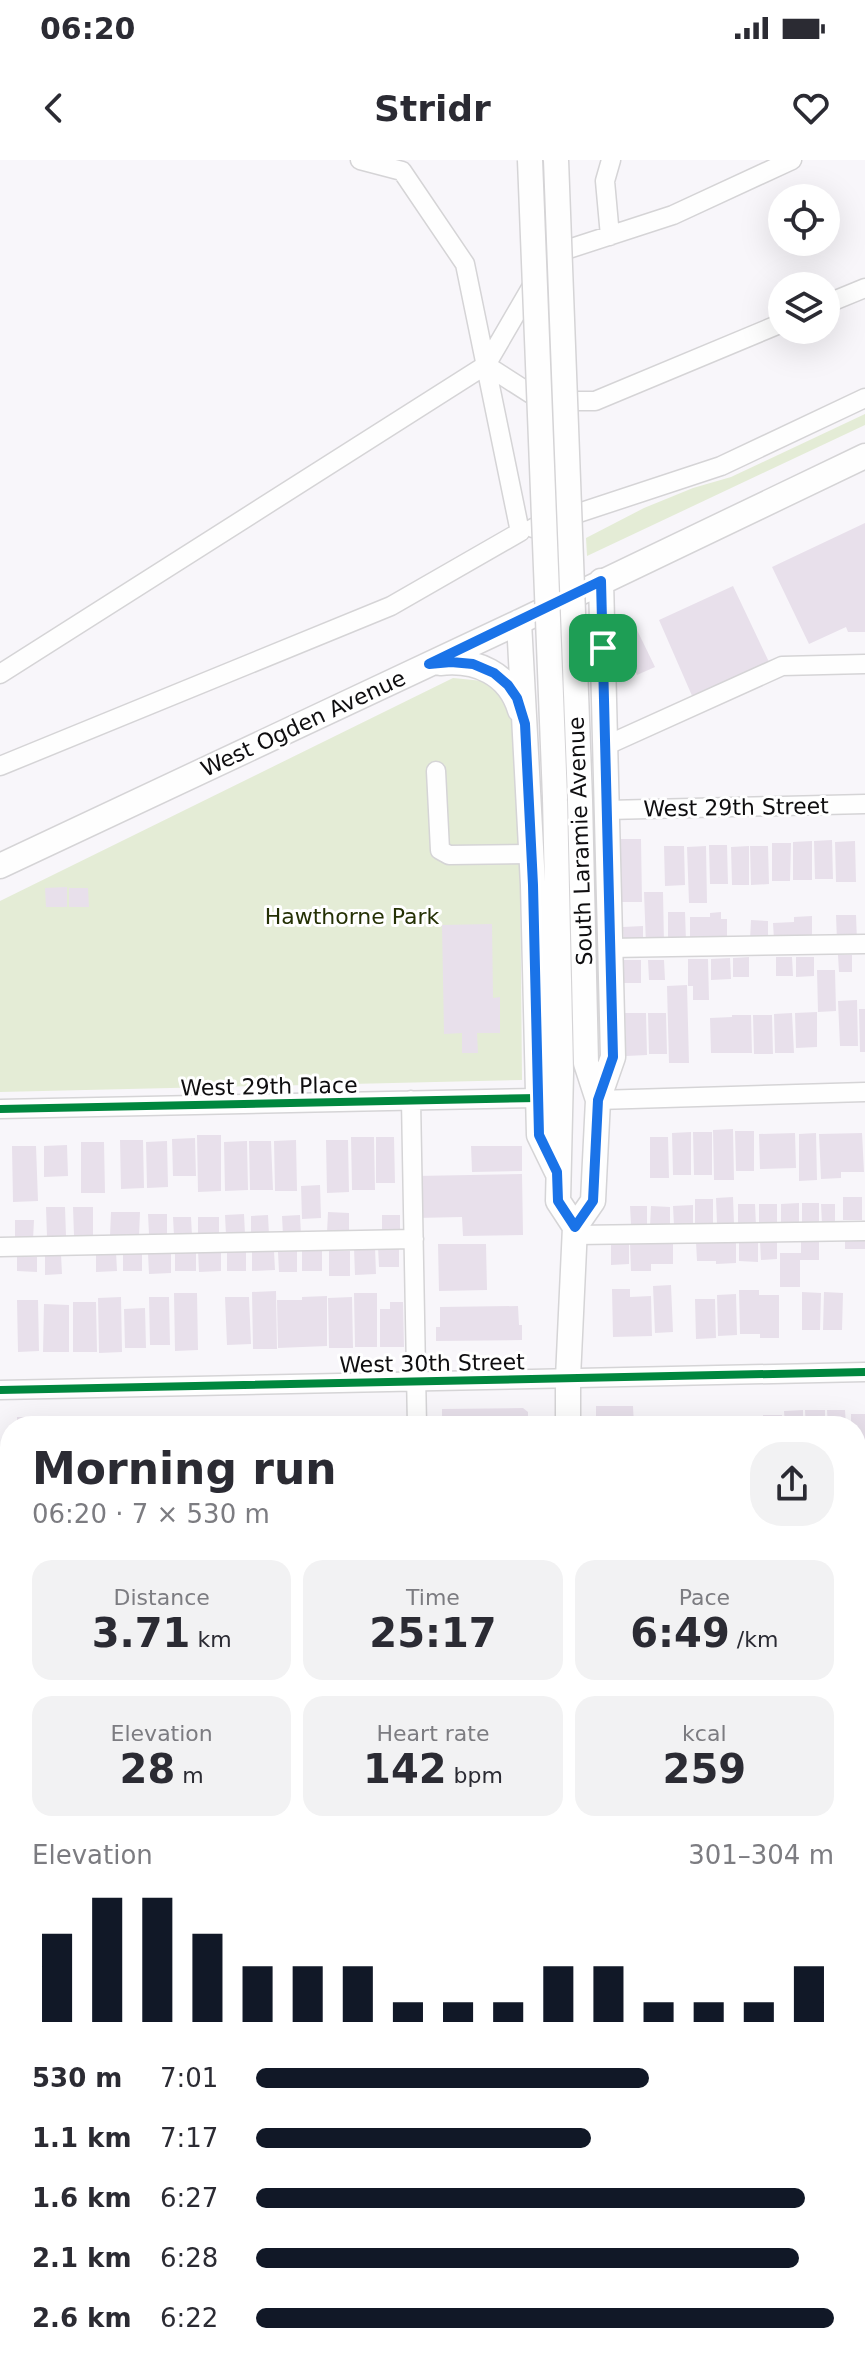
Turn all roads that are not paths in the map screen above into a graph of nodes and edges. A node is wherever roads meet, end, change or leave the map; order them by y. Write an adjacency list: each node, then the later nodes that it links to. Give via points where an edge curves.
1 (360, 160): 10 (street, via 402,171 465,264)
2 (530, 160): 34 (main road, South Laramie Avenue, bridge, via 555,798 561,1072)
3 (556, 160): 32 (main road, South Laramie Avenue, bridge, via 586,1063)
4 (611, 160): 6 (street, via 605,181)
5 (792, 160): 6 (street, via 673,215)
6 (610, 236): 10 (street, via 550,255)
7 (865, 288): 8 (street)
8 (840, 298)
9 (768, 329): 10 (street, via 595,401 542,401)
10 (486, 365): 13 (street); 18 (street)
11 (865, 398): 13 (street, via 721,466)
12 (865, 456): 14 (main road, West Ogden Avenue)
13 (520, 532): 21 (street, via 391,606)
14 (601, 581): 15 (main road, West Ogden Avenue); 20 (main road)
15 (519, 622): 16 (main road, West Ogden Avenue); 19 (main road)
16 (429, 664): 19 (main road, via 473,664 494,673 517,698); 26 (main road, West Ogden Avenue)
17 (865, 664): 20 (street, via 782,666)
18 (0, 674)
19 (525, 724): 25 (main road)
20 (605, 746): 24 (main road)
21 (0, 766)
22 (436, 771): 25 (street, via 440,850 449,855)
23 (865, 804): 24 (street, West 29th Street)
24 (607, 810): 28 (main road)
25 (531, 854): 30 (main road)
26 (0, 866)
27 (865, 944): 28 (street)
28 (610, 948): 32 (main road, via 613,1057)
29 (865, 1092): 32 (street)
30 (538, 1098): 31 (street, West 29th Place); 34 (main road, via 539,1135)
31 (411, 1100): 33 (street, West 29th Place); 37 (street)
32 (598, 1100): 35 (main road, South Laramie Avenue, via 593,1201)
33 (0, 1109)
34 (557, 1172): 35 (main road, South Laramie Avenue, via 558,1201)
35 (575, 1231): 36 (street); 40 (main road, South Laramie Avenue)
36 (865, 1231)
37 (414, 1239): 38 (street); 41 (street)
38 (0, 1247)
39 (865, 1372): 40 (street, West 30th Street)
40 (568, 1378): 41 (street, West 30th Street); 44 (main road, South Laramie Avenue)
41 (416, 1381): 42 (street, West 30th Street); 43 (street)
42 (0, 1390)
43 (417, 1416)
44 (568, 1416)
45 (0, 1792): 46 (street)
46 (0, 1814)

